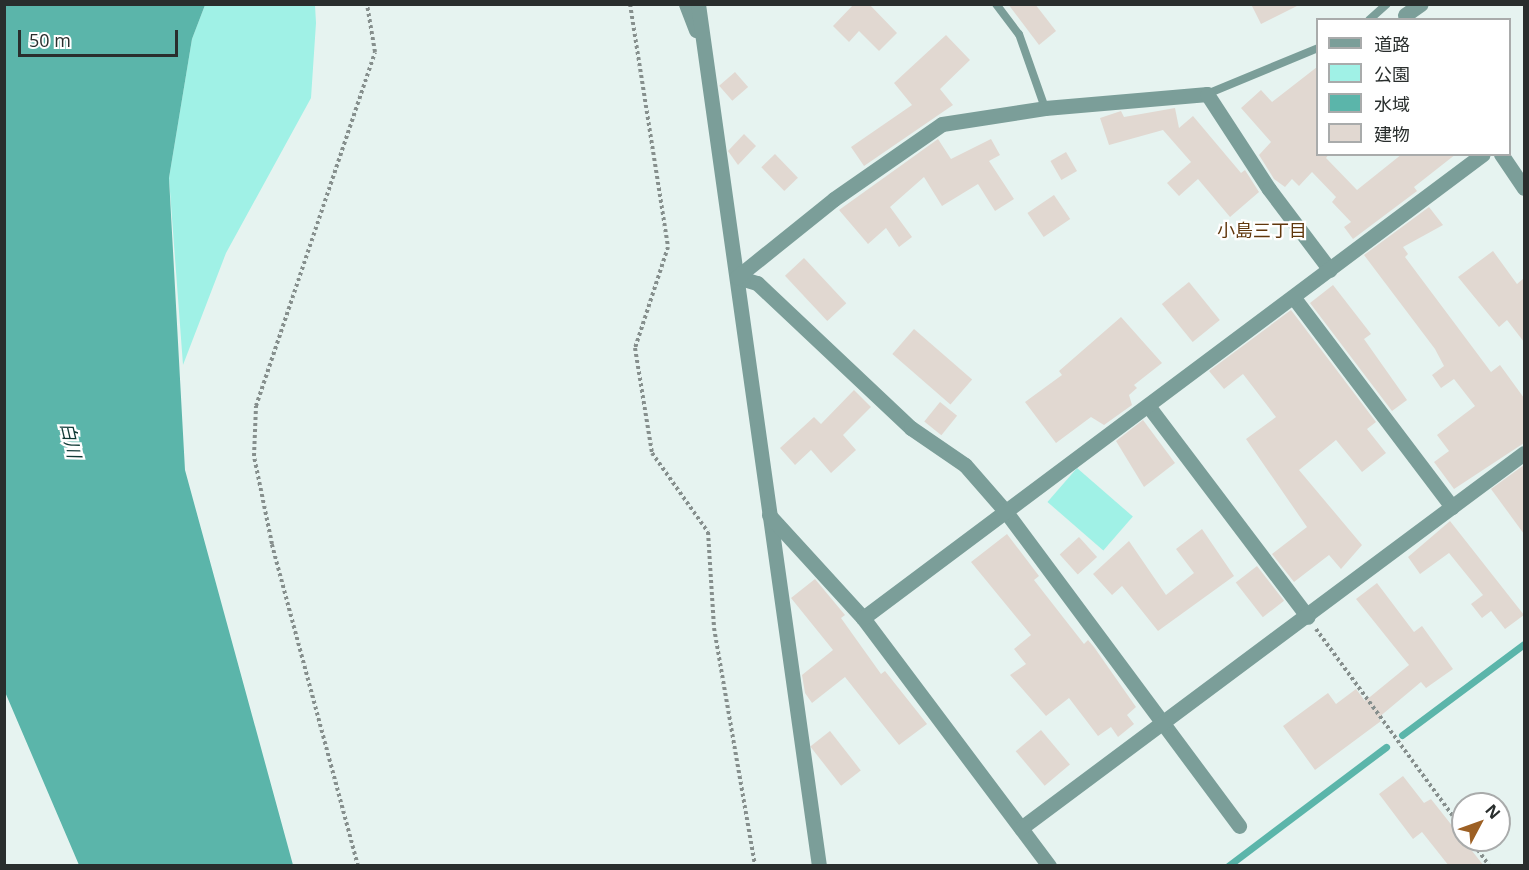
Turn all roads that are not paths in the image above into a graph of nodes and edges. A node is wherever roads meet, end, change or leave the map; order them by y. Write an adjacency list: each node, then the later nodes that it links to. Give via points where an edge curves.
1 (686, 4): 9 (street)
2 (698, 4): 9 (street)
3 (996, 4): 11 (lane, via 1019,34)
4 (1387, 4): 7 (lane)
5 (1420, 4): 6 (street)
6 (1405, 13)
7 (1371, 18)
8 (1316, 48): 10 (lane)
9 (709, 61): 16 (street)
10 (1207, 94): 11 (street); 15 (street, via 1269,189)
11 (1045, 108): 16 (street, via 942,124 834,199)
12 (1480, 156): 15 (street)
13 (1502, 156): 14 (street)
14 (1524, 188)
15 (1330, 270): 17 (street)
16 (737, 277): 21 (street, via 757,283 911,428 965,465); 22 (street)
17 (1294, 298): 18 (street); 20 (street)
18 (1149, 407): 21 (street); 23 (street)
19 (1524, 453): 20 (street)
20 (1452, 507): 23 (street)
21 (1006, 512): 24 (street); 25 (street)
22 (769, 515): 24 (street); 28 (street)
23 (1308, 617): 25 (street)
24 (863, 618): 27 (street)
25 (1163, 723): 26 (street); 27 (street)
26 (1239, 826)
27 (1021, 828): 29 (street)
28 (819, 866)
29 (1049, 866)

